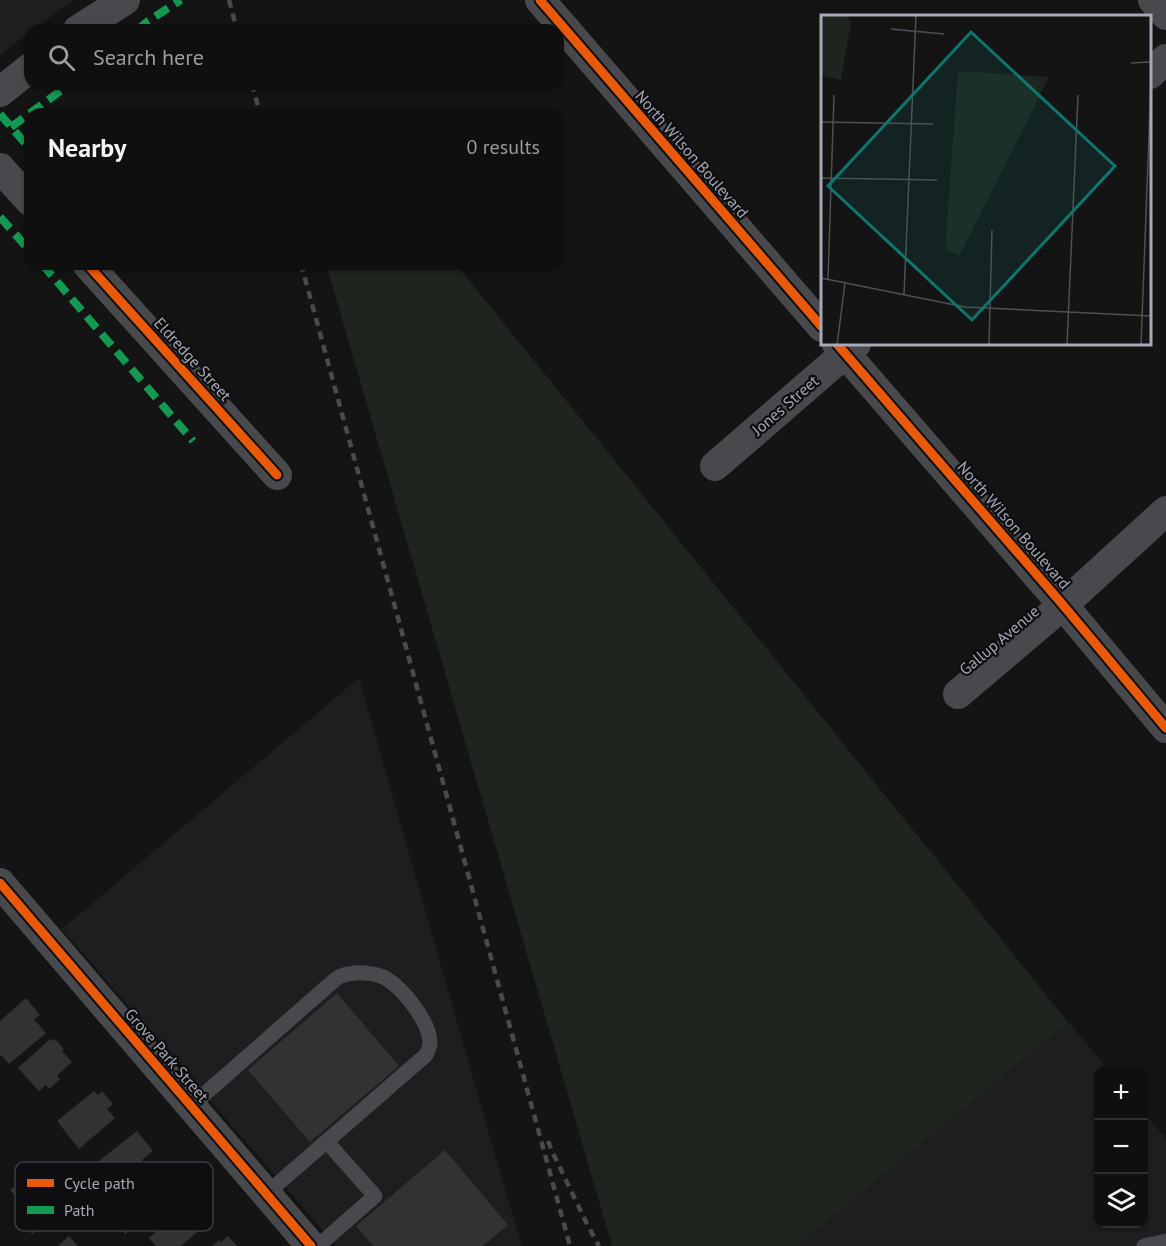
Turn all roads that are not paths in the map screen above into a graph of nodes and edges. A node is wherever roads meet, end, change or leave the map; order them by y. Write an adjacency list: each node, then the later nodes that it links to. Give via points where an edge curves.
1 (125, 0): 5 (street)
2 (540, 0): 6 (street, North Wilson Boulevard)
3 (1153, 0): 4 (street)
4 (1166, 15)
5 (87, 24)
6 (561, 24)
7 (564, 28): 15 (street, North Wilson Boulevard)
8 (1166, 59): 9 (street)
9 (1151, 72)
10 (24, 73): 11 (street)
11 (0, 92)
12 (0, 168): 13 (street)
13 (24, 194)
14 (92, 270): 18 (street, Eldredge Street)
15 (821, 326)
16 (846, 347): 17 (street, Jones Street); 20 (street, North Wilson Boulevard)
17 (715, 466)
18 (277, 475)
19 (1166, 511): 20 (street, Gallup Avenue)
20 (1063, 605): 21 (street, Gallup Avenue); 22 (street, North Wilson Boulevard)
21 (958, 694)
22 (1166, 728)
23 (0, 883): 24 (street, Grove Park Street)
24 (191, 1106): 25 (lane, via 341,976 374,974 405,995 424,1022 430,1045 426,1055); 26 (street, Grove Park Street)
25 (327, 1142): 26 (lane); 29 (lane, via 375,1197)
26 (266, 1194): 28 (street, Grove Park Street)
27 (1166, 1241): 30 (lane)
28 (311, 1246)
29 (318, 1246)
30 (1144, 1246)

